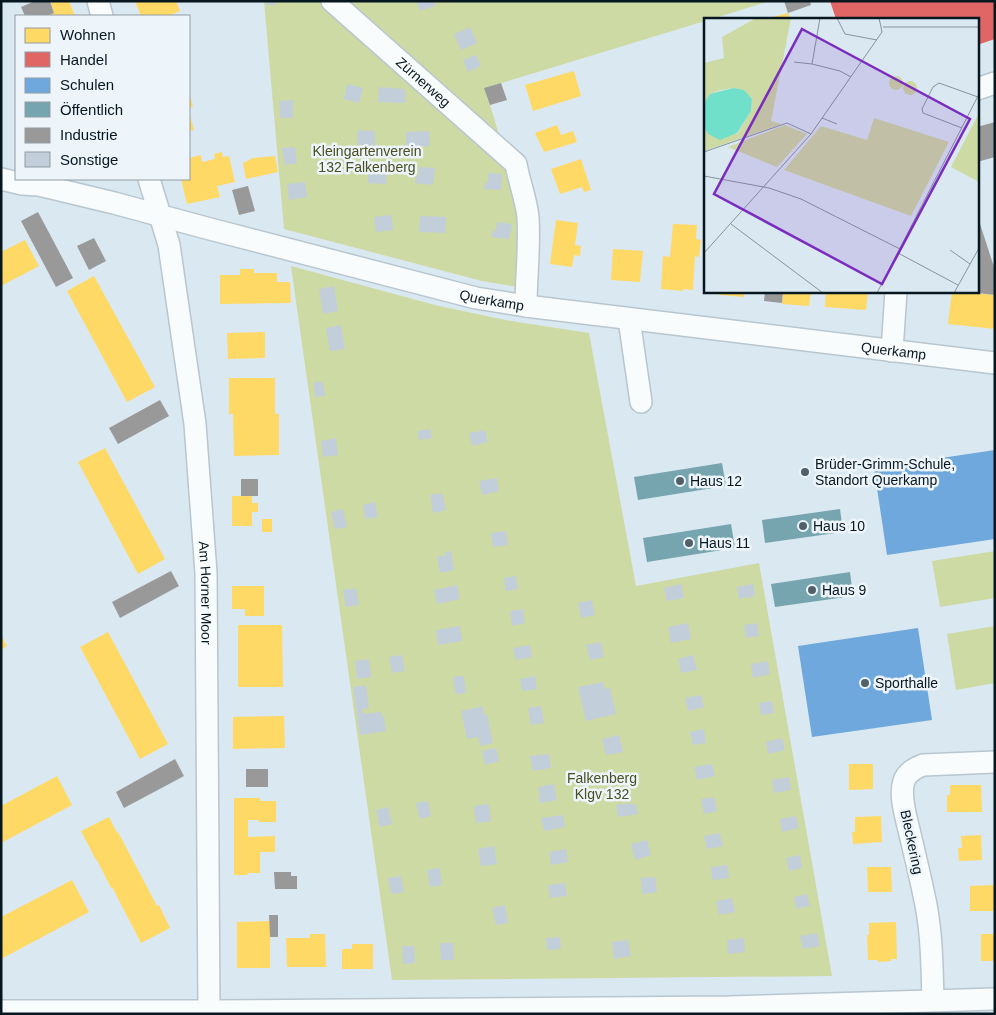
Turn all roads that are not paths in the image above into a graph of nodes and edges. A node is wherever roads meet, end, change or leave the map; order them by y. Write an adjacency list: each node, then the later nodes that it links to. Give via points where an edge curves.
1 (98, 1): 3 (street)
2 (332, 1): 7 (street, Zürnerweg)
3 (102, 15)
4 (995, 83): 5 (street)
5 (978, 89)
6 (507, 135): 7 (street)
7 (516, 164): 12 (street, via 528,216)
8 (1, 179): 10 (street, Querkamp, via 39,185)
9 (149, 180): 10 (street, Am Horner Moor)
10 (160, 215): 12 (street, Querkamp, via 476,298); 21 (street, Am Horner Moor, via 169,245 195,424 206,573)
11 (896, 292): 14 (street)
12 (526, 306): 13 (street, Querkamp)
13 (629, 319): 14 (street, Querkamp); 16 (street)
14 (892, 351): 15 (street, Querkamp)
15 (995, 363)
16 (641, 402)
17 (995, 762): 19 (street, Bleckering, via 923,765 915,768 904,781 904,808 931,942)
18 (995, 999): 19 (street)
19 (933, 1000): 21 (street, via 738,1007)
20 (1, 1011): 22 (street)
21 (209, 1011): 22 (street)
22 (185, 1012)

